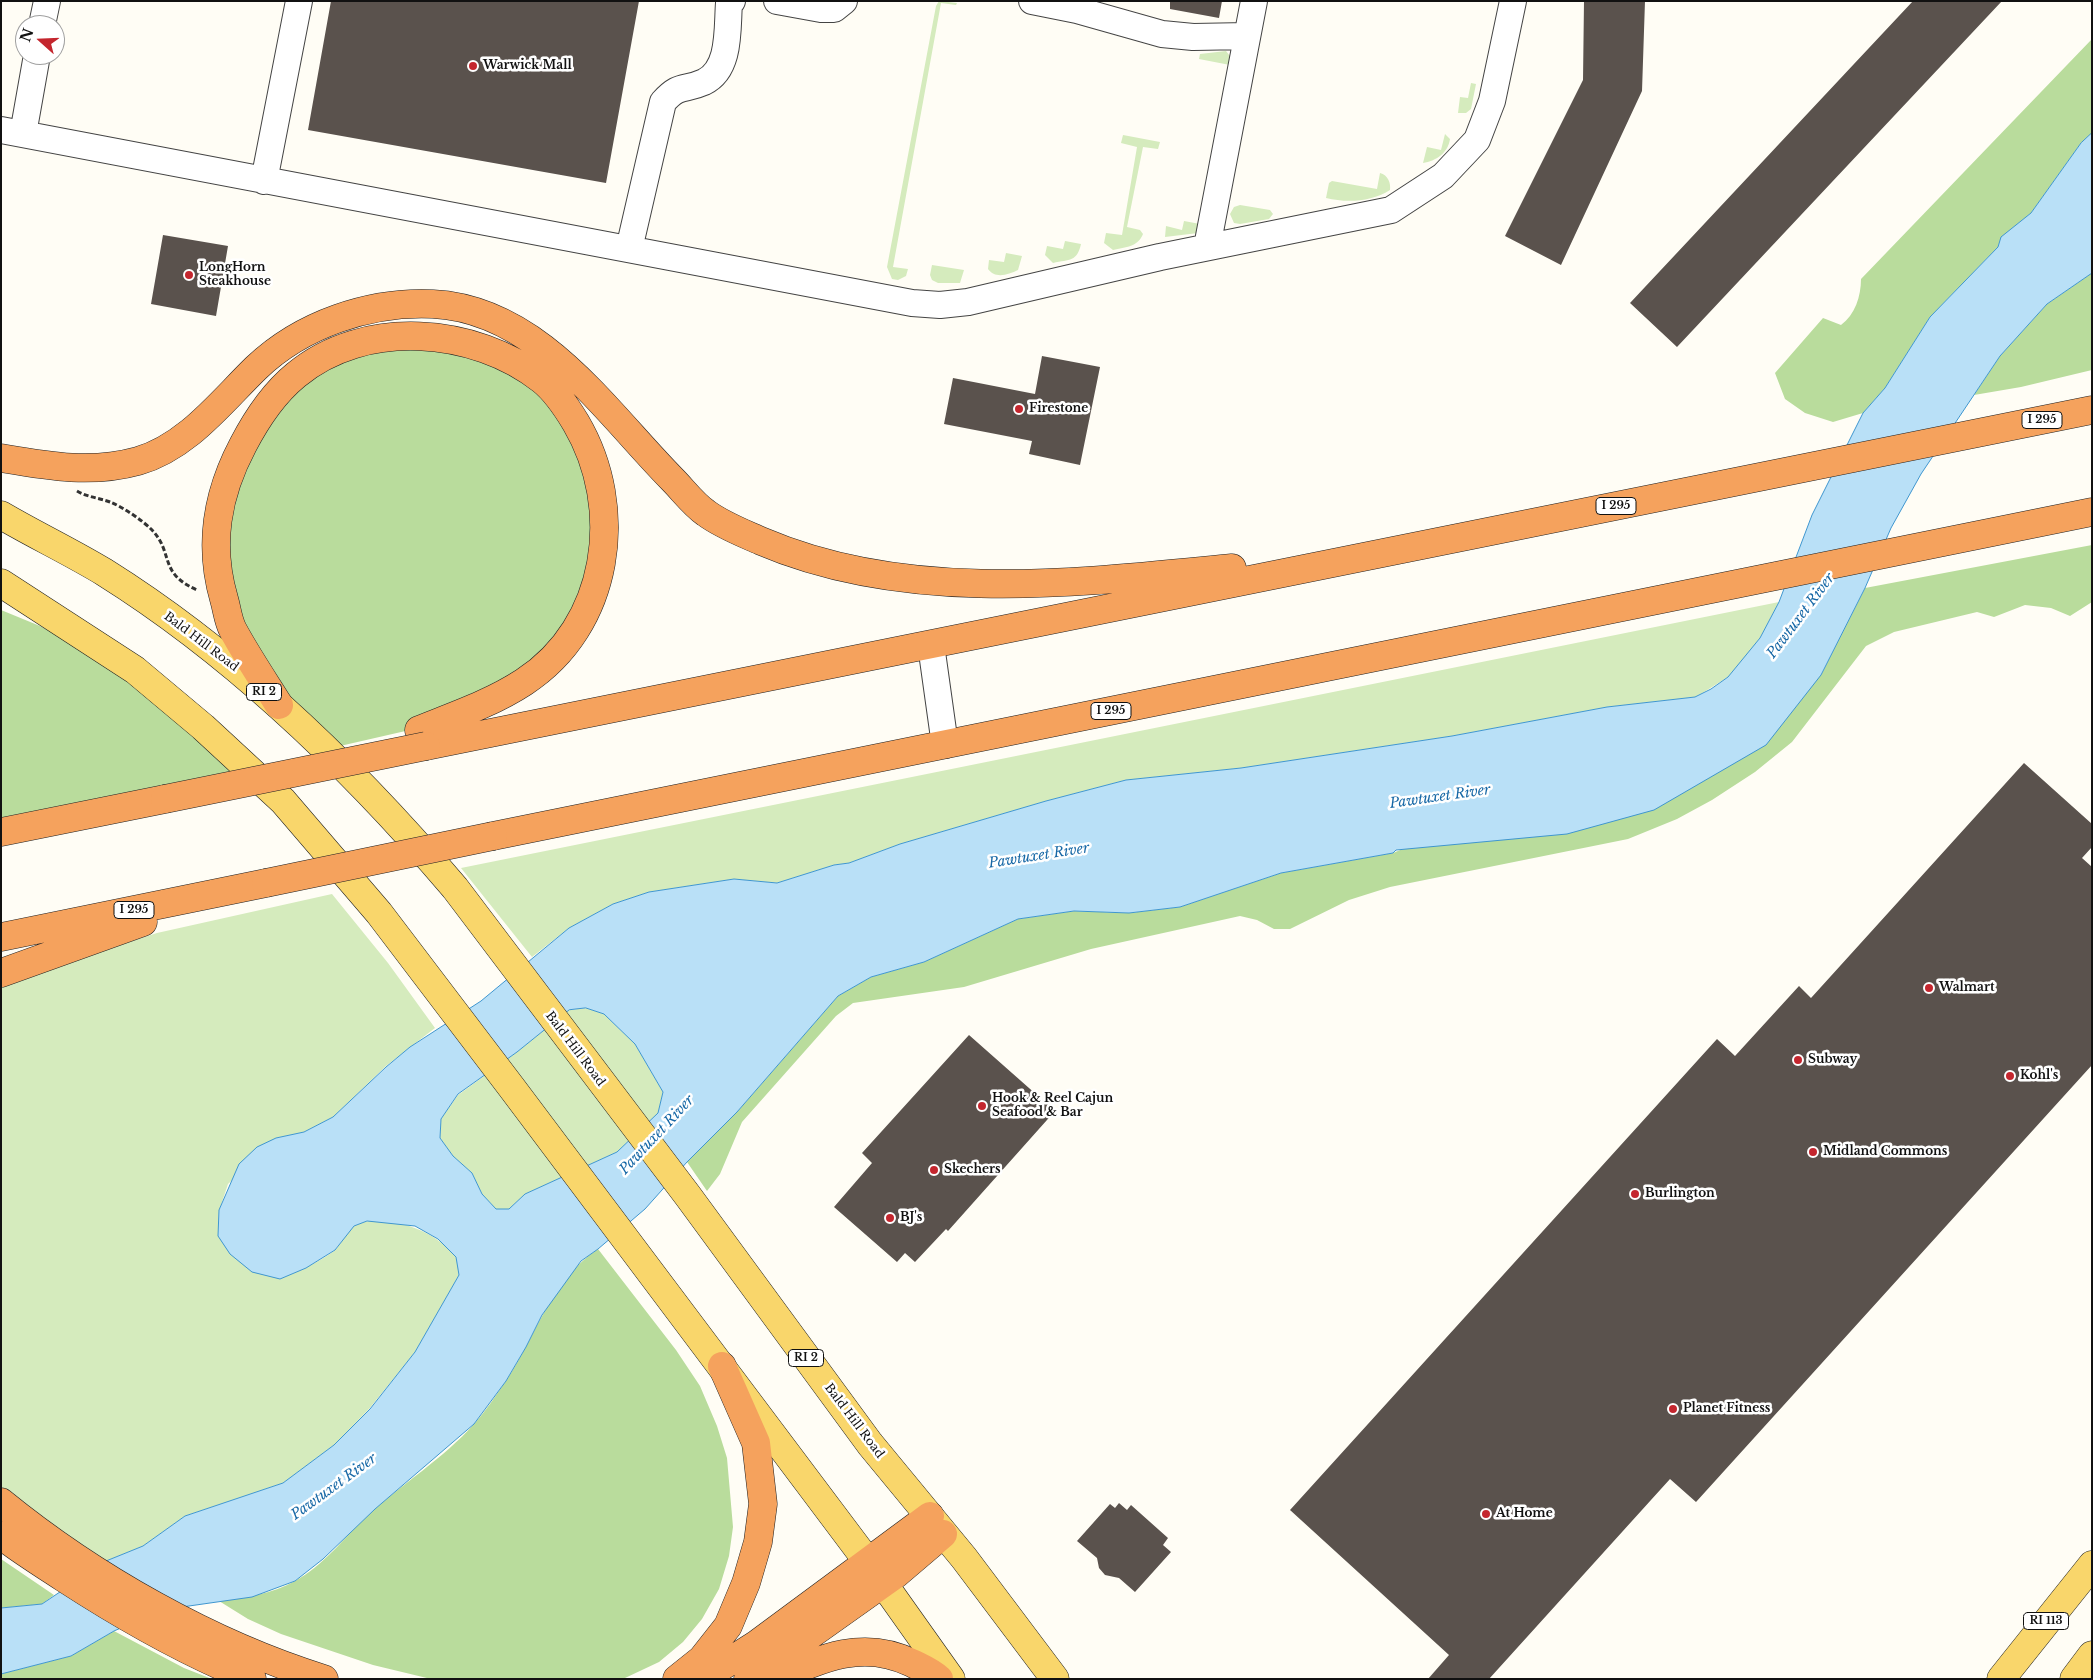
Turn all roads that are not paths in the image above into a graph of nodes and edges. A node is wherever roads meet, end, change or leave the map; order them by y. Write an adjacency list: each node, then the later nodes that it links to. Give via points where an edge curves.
1 (47, 1): 9 (lane)
2 (299, 1): 13 (lane)
3 (732, 1): 15 (lane, via 729,3 722,62 705,81 674,89 663,102)
4 (777, 1): 5 (lane, via 821,9 834,9)
5 (844, 1)
6 (1032, 1): 10 (lane, via 1078,10 1162,34)
7 (1254, 1): 10 (lane)
8 (1513, 1): 14 (lane, via 1492,101 1479,135 1443,176 1391,210)
9 (44, 15)
10 (1248, 36): 14 (lane)
11 (34, 65): 12 (lane)
12 (12, 132): 13 (lane)
13 (264, 181): 15 (lane)
14 (1207, 247): 15 (lane, via 968,302 940,305 912,304)
15 (629, 249)
16 (2092, 402): 18 (highway)
17 (2092, 410): 18 (highway, I 295)
18 (2032, 422): 23 (highway, I 295)
19 (1, 449): 20 (highway)
20 (14, 460): 23 (highway, via 71,469 94,469 140,460 182,439 276,352 326,324 380,307 437,304 497,320 526,335 561,361 706,513 782,550 834,567 889,578 1011,584 1280,563)
21 (2092, 512): 28 (highway, I 295)
22 (1, 516): 26 (main road, Bald Hill Road / RI 2, via 112,578 226,660)
23 (1439, 542): 25 (highway, I 295)
24 (1, 583): 33 (main road, via 135,670 203,726 283,801 379,914)
25 (930, 645): 27 (highway, I 295); 28 (lane)
26 (279, 705): 27 (highway, via 232,627 216,566 215,531 220,500 232,466 270,403 296,375 326,356 366,340 410,337 451,340 484,348 515,363 544,381 567,408 585,438 598,471 604,503 605,538 600,572 589,604 573,633 551,659 516,686 459,714); 35 (main road, Bald Hill Road / RI 2, via 414,840 688,1196 870,1444)
27 (422, 738): 29 (highway, bridge, via 252,770 165,799)
28 (945, 745): 30 (highway, I 295, bridge)
29 (1, 832)
30 (236, 889): 31 (highway, I 295); 32 (highway)
31 (1, 937)
32 (1, 973)
33 (722, 1366): 38 (main road); 42 (highway, via 756,1443 764,1504 758,1542 746,1583 728,1626 702,1659)
34 (1, 1502): 41 (highway, via 71,1555 182,1620)
35 (937, 1525): 38 (highway, via 923,1552); 48 (main road, Bald Hill Road / RI 2)
36 (3, 1536): 40 (highway, via 151,1632)
37 (2092, 1566): 49 (main road, RI 113)
38 (876, 1572): 43 (highway); 44 (highway); 47 (main road)
39 (2092, 1655): 50 (main road)
40 (252, 1679)
41 (324, 1679)
42 (677, 1679)
43 (702, 1679)
44 (748, 1679)
45 (776, 1679): 46 (highway, via 848,1652 871,1651 900,1657)
46 (939, 1679)
47 (951, 1679)
48 (1055, 1679)
49 (2001, 1679)
50 (2074, 1679)

